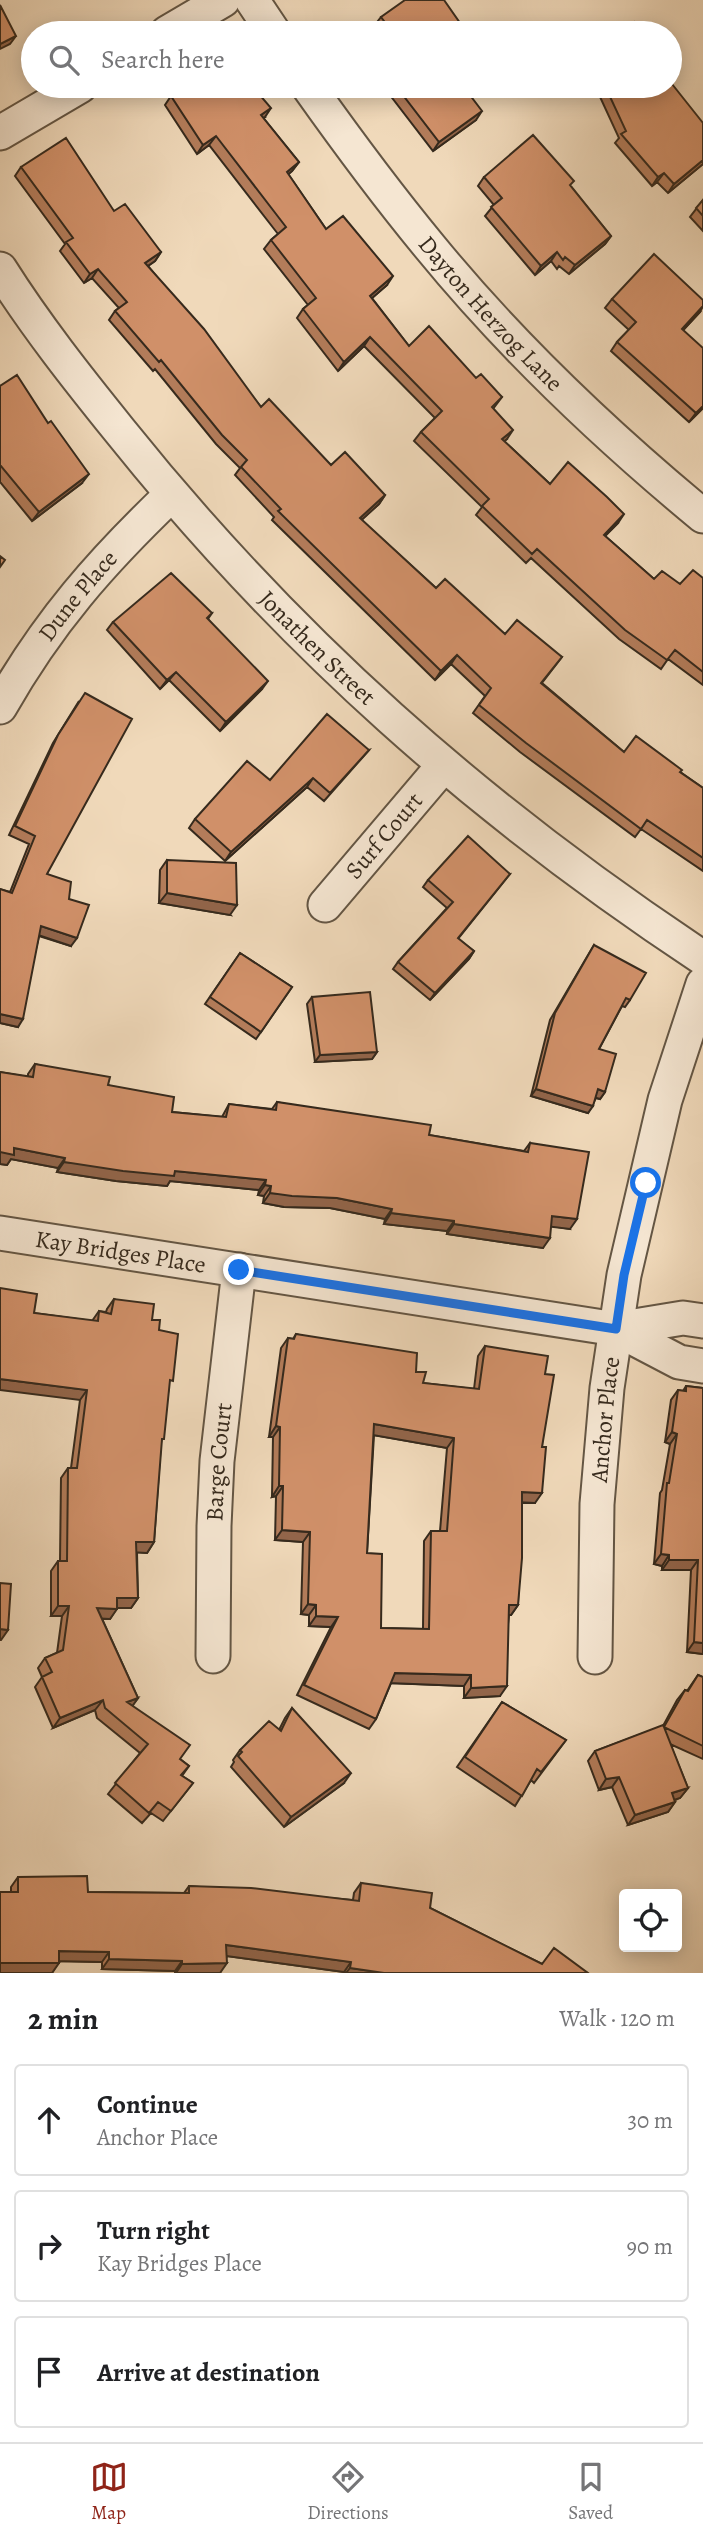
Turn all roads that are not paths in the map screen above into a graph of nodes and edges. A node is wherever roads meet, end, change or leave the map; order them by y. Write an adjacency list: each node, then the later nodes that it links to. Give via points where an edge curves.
1 (223, 0): 3 (street)
2 (253, 0): 4 (street)
3 (187, 21)
4 (266, 21)
5 (60, 98): 7 (street)
6 (317, 98): 10 (street, Dayton Herzog Lane, via 415,228 503,330 578,406)
7 (0, 134)
8 (0, 269): 9 (street, Jonathen Street, via 73,372)
9 (171, 495): 11 (street, Dune Place, via 115,549 64,608); 12 (street, Jonathen Street, via 318,652)
10 (703, 516)
11 (0, 707)
12 (443, 766): 13 (street, Surf Court); 14 (street, Jonathen Street, via 542,845)
13 (325, 905)
14 (703, 958)
15 (703, 984): 19 (street, Anchor Place, via 665,1100)
16 (0, 1233): 17 (street, Kay Bridges Place)
17 (239, 1270): 19 (street, Kay Bridges Place); 21 (street, Barge Court, via 217,1461)
18 (703, 1321): 19 (street, Kay Bridges Place, via 683,1318)
19 (616, 1329): 20 (street, Kay Bridges Place, via 679,1362); 22 (street, Anchor Place, via 597,1504)
20 (703, 1366)
21 (213, 1656)
22 (595, 1657)

